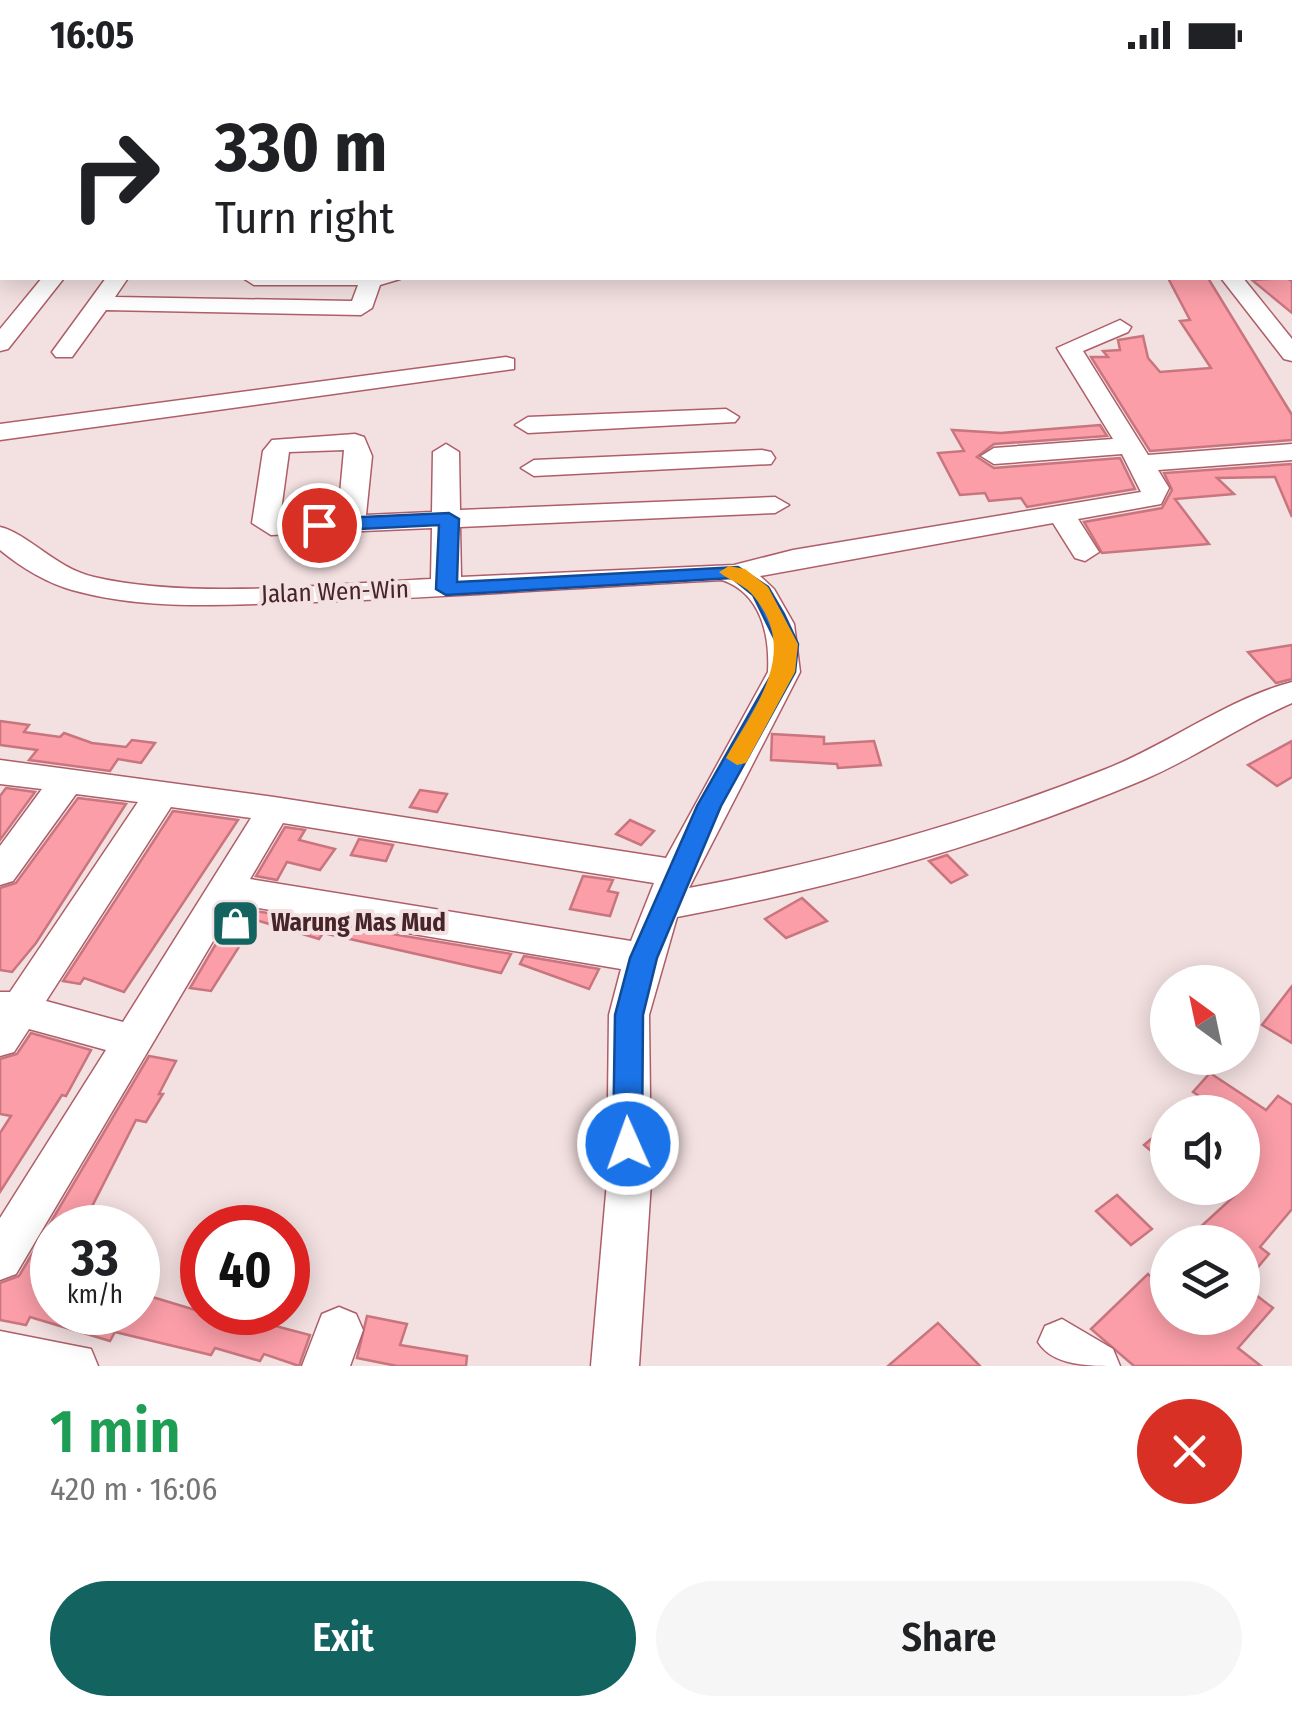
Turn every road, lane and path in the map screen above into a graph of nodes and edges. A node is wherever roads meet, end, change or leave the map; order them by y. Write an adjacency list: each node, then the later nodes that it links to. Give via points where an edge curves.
1 (51, 280): 7 (street)
2 (115, 280): 5 (street)
3 (380, 280): 5 (street, via 361,308)
4 (1234, 280): 9 (street)
5 (98, 304): 8 (street)
6 (1120, 327): 15 (street, via 1069,348)
7 (0, 344)
8 (64, 352)
9 (1292, 354)
10 (506, 364): 12 (street)
11 (726, 417): 18 (street, via 527,415)
12 (0, 429)
13 (446, 452): 22 (street)
14 (1292, 452): 15 (street)
15 (1134, 454): 16 (street); 20 (street, Jalan Wen-Win, via 1156,488 1151,498)
16 (994, 456)
17 (762, 458): 18 (street)
18 (534, 468): 21 (street)
19 (775, 504): 21 (street)
20 (1060, 512): 25 (street); 27 (street, Jalan Wen-Win)
21 (536, 515): 22 (street)
22 (449, 519): 23 (street); 28 (street)
23 (351, 522)
24 (0, 535): 28 (street, Jalan Wen-Win, via 34,563 88,585 225,595)
25 (1085, 552)
26 (698, 557): 28 (street)
27 (738, 573): 28 (street, Jalan Wen-Win); 37 (street, via 761,591 774,614 787,644 784,672)
28 (447, 579): 29 (street)
29 (207, 580)
30 (1292, 692): 37 (street, via 1108,782 997,823 831,871)
31 (0, 772): 32 (street)
32 (67, 781): 33 (street); 35 (street)
33 (162, 793): 34 (street); 39 (street)
34 (274, 809): 36 (street); 37 (street)
35 (0, 872)
36 (229, 889): 38 (street); 40 (street)
37 (670, 890): 38 (street)
38 (644, 958): 44 (street, via 629,1015 630,1182)
39 (7, 1018): 40 (street)
40 (134, 1041): 41 (street)
41 (0, 1258)
42 (0, 1354): 43 (street)
43 (74, 1366)
44 (615, 1366)

